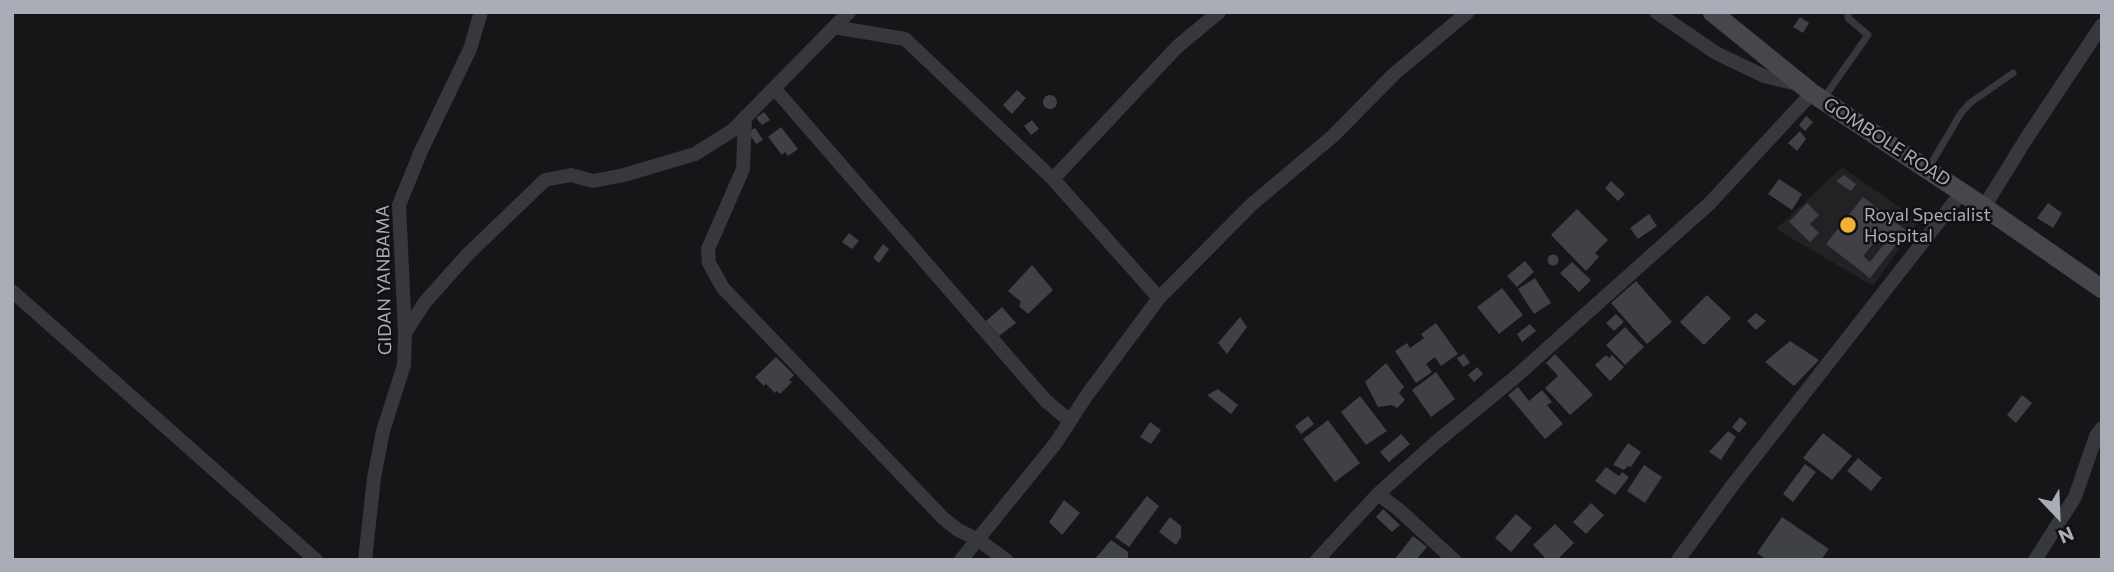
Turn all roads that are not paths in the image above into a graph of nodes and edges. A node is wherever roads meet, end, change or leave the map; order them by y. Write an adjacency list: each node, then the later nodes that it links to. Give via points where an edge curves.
1 (481, 12): 21 (street, GIDAN YANBAMA, via 470,49 398,205)
2 (849, 12): 9 (street)
3 (1219, 12): 15 (street, via 1177,47)
4 (1468, 12): 20 (street, via 1251,205)
5 (1656, 12): 12 (street, via 1716,53)
6 (1712, 12): 12 (street, GOMBOLE ROAD)
7 (1848, 12): 12 (lane, via 1849,19 1868,35)
8 (2102, 25): 17 (street)
9 (834, 27): 11 (street); 15 (street, via 905,38)
10 (2013, 73): 14 (lane, via 1969,103)
11 (774, 88): 13 (street); 22 (street, via 1046,401)
12 (1813, 93): 14 (street, GOMBOLE ROAD); 24 (street, via 1700,213)
13 (745, 117): 21 (street, via 695,154 593,181 571,175 545,180 433,292); 25 (street, via 743,169 708,249 718,280 943,518)
14 (1928, 169): 16 (street, GOMBOLE ROAD)
15 (1053, 178): 20 (street)
16 (1962, 192): 17 (street, GOMBOLE ROAD); 26 (street, via 1732,486)
17 (1984, 207): 18 (street, GOMBOLE ROAD)
18 (2102, 289)
19 (12, 291): 27 (street)
20 (1159, 298): 22 (street)
21 (405, 333): 28 (street, GIDAN YANBAMA, via 404,365 374,478)
22 (1070, 421): 25 (street)
23 (2102, 428): 33 (street, via 2075,496)
24 (1378, 494): 31 (street); 32 (street)
25 (977, 539): 29 (street); 30 (street)
26 (1681, 559)
27 (316, 560)
28 (365, 560)
29 (961, 560)
30 (1006, 560)
31 (1317, 560)
32 (1454, 560)
33 (2035, 560)

